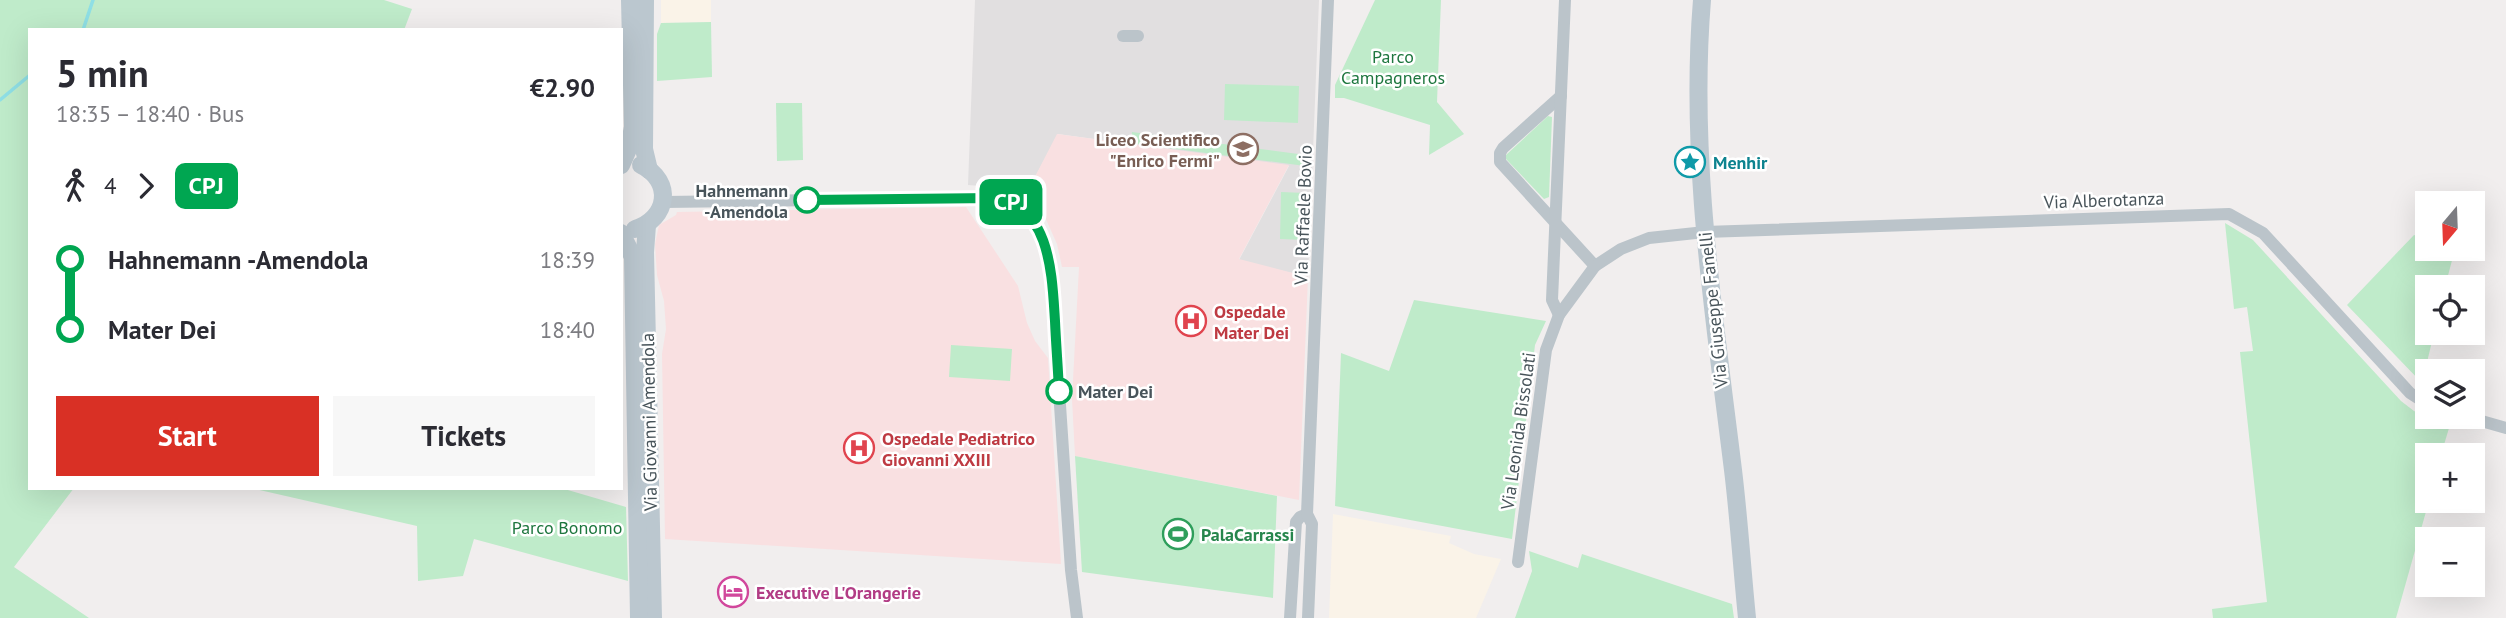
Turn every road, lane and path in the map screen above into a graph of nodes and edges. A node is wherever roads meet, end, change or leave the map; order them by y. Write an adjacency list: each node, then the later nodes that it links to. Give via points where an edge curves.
1 (630, 0): 9 (main road, via 633,127)
2 (645, 0): 11 (main road, via 644,149)
3 (1328, 0): 23 (street, Via Raffaele Bovio)
4 (1565, 0): 8 (street)
5 (1702, 0): 16 (main road, Via Giuseppe Fanelli, via 1698,120)
6 (1123, 36): 7 (street)
7 (1138, 36)
8 (1560, 96): 13 (street); 13 (street, via 1500,153 1502,165)
9 (623, 160)
10 (623, 164): 11 (main road)
11 (649, 170): 12 (main road, via 662,187)
12 (663, 202): 14 (main road); 27 (street, via 993,198 1010,201 1028,214 1041,236 1051,270)
13 (1555, 221): 18 (street); 19 (street, via 1552,300)
14 (647, 225): 15 (main road, Via Giovanni Amendola); 26 (main road, Via Giovanni Amendola)
15 (623, 230)
16 (1704, 232): 18 (street, Via Leonida Bissolati, via 1649,238); 20 (street, Via Alberotanza, via 2230,214 2263,233); 30 (main road, Via Giuseppe Fanelli)
17 (623, 234): 25 (main road, Via Giovanni Amendola, via 633,257)
18 (1595, 266): 19 (street, Via Leonida Bissolati)
19 (1559, 315): 24 (street, Via Leonida Bissolati, via 1546,350)
20 (2415, 396)
21 (2485, 422): 22 (street)
22 (2506, 428)
23 (1307, 514): 28 (street, Via Raffaele Bovio, via 1296,522); 29 (street, Via Raffaele Bovio, via 1312,524)
24 (1518, 562)
25 (639, 618)
26 (653, 618)
27 (1077, 618)
28 (1290, 618)
29 (1308, 618)
30 (1747, 618)

